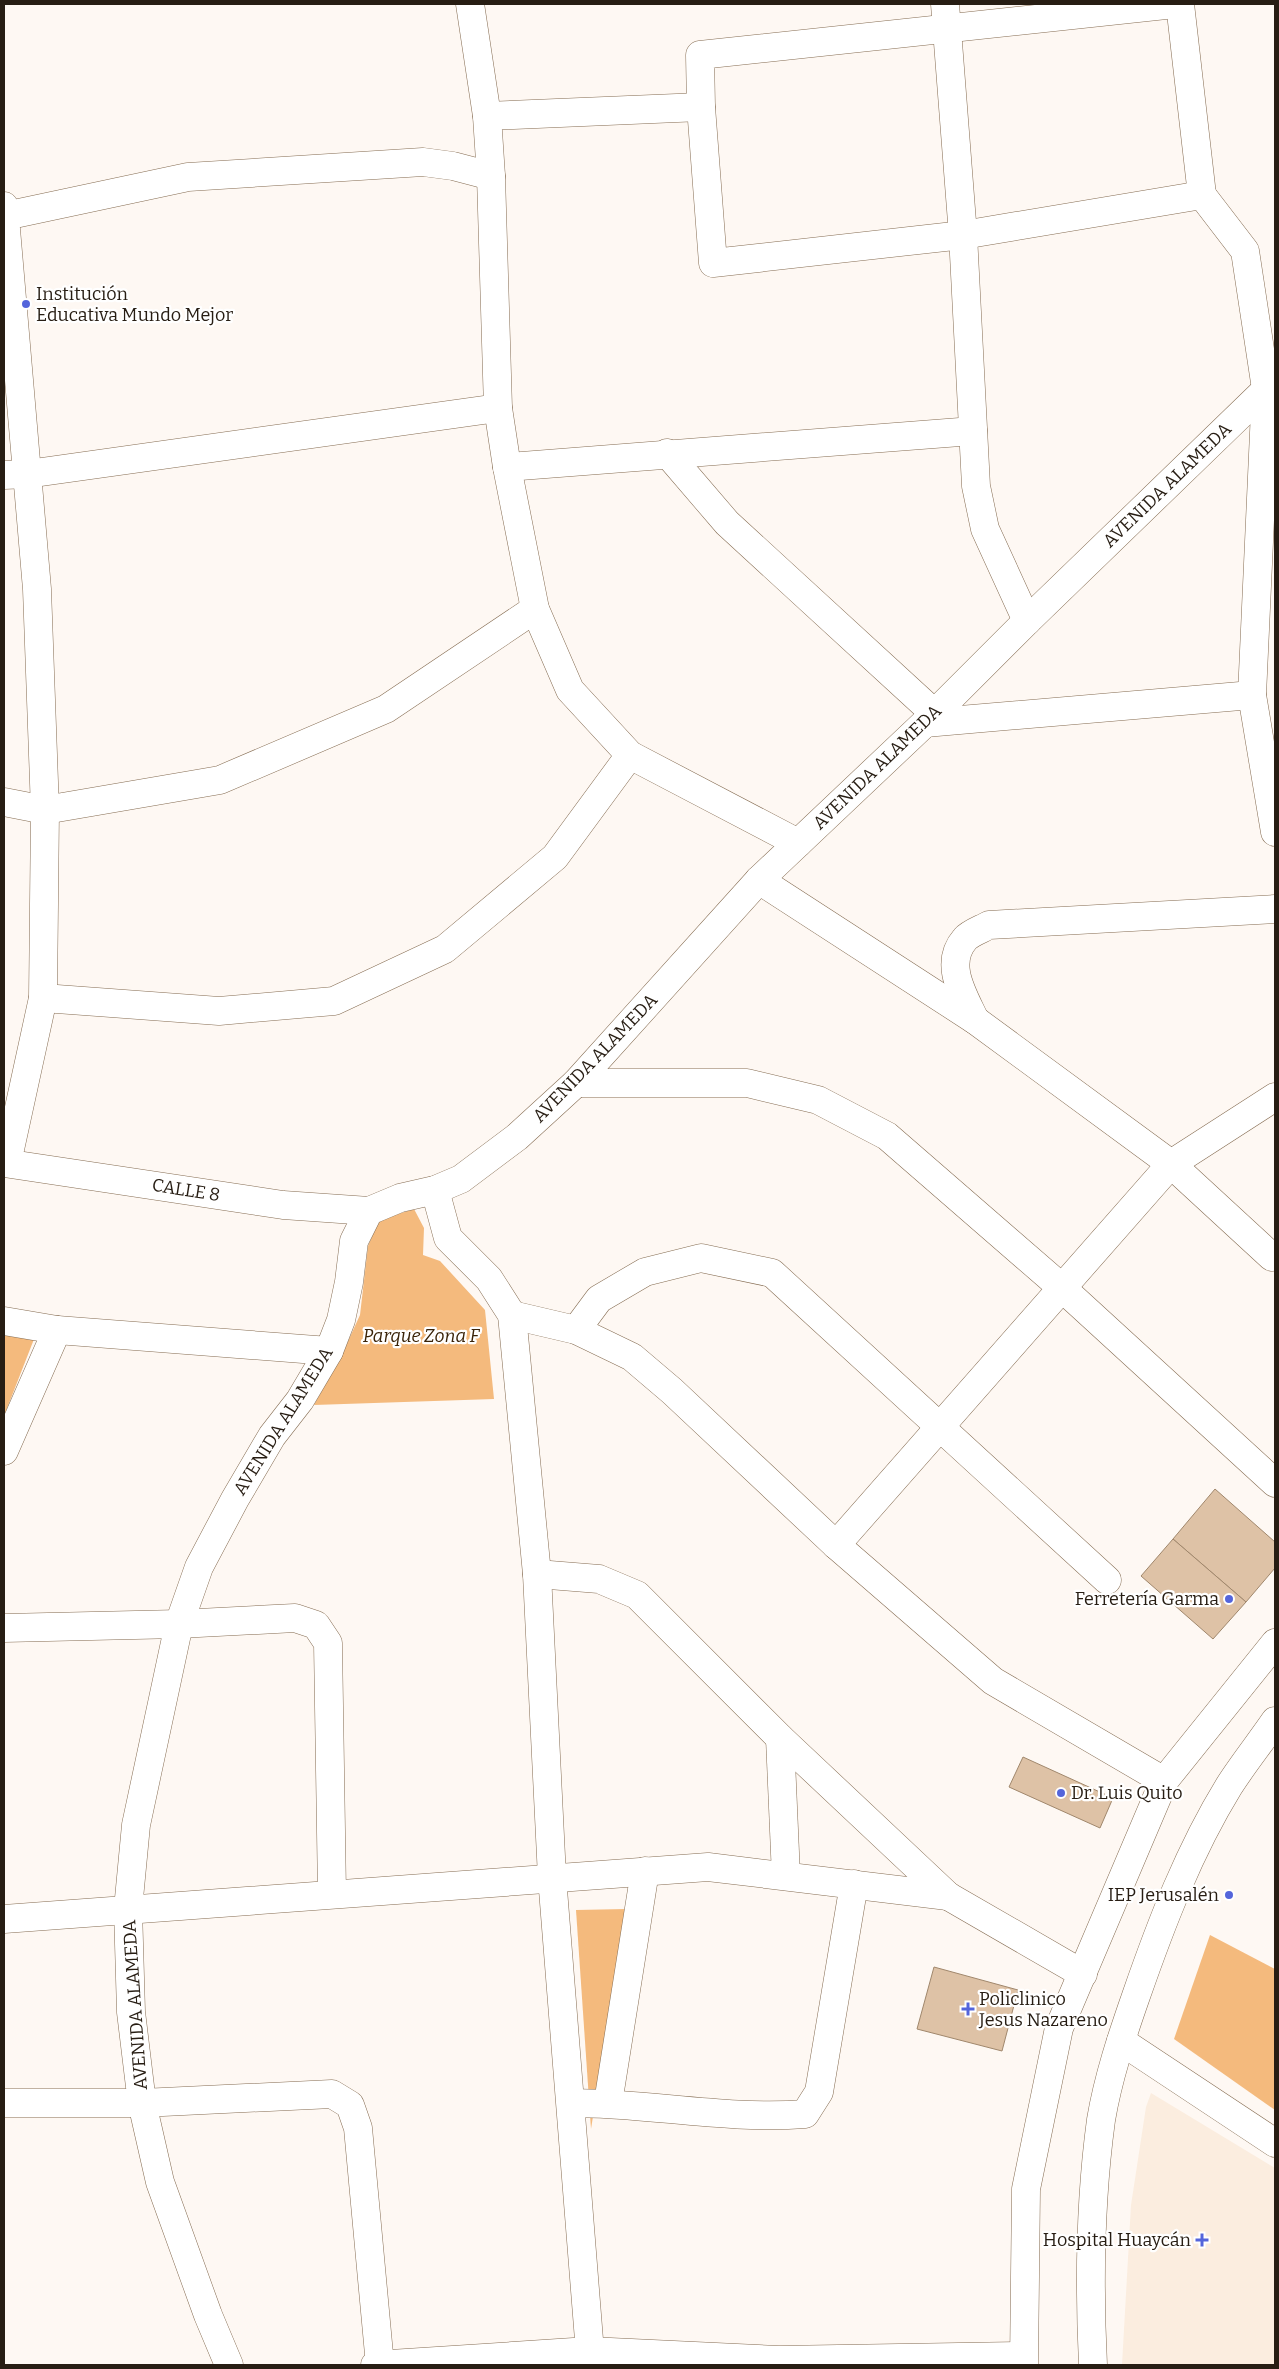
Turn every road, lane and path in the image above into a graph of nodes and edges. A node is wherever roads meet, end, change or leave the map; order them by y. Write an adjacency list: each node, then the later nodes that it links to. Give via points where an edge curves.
1 (470, 4): 6 (street)
2 (1175, 4): 4 (street)
3 (1180, 4): 8 (street)
4 (946, 16): 5 (street, via 700,55); 10 (street)
5 (701, 107): 6 (street); 10 (street, via 713,263)
6 (487, 116): 7 (street)
7 (491, 176): 9 (street, via 423,162 188,177); 12 (street)
8 (1202, 195): 10 (street); 11 (street, via 1245,251)
9 (4, 211): 16 (street)
10 (963, 236): 13 (street)
11 (1271, 385): 18 (street, AVENIDA ALAMEDA); 19 (street)
12 (498, 408): 15 (street); 16 (street)
13 (973, 431): 14 (street); 18 (street, via 976,486 985,529)
14 (667, 453): 15 (street); 20 (street, via 727,523)
15 (507, 467): 17 (street)
16 (16, 474): 23 (street, via 37,589)
17 (535, 609): 21 (street, via 570,690); 23 (street, via 386,709 220,780)
18 (1027, 621): 20 (street, AVENIDA ALAMEDA)
19 (1252, 696): 20 (street); 24 (street)
20 (930, 718): 25 (street, AVENIDA ALAMEDA)
21 (630, 755): 25 (street); 28 (street, via 555,857 467,931 444,949 334,1001 219,1011)
22 (4, 802): 23 (street)
23 (45, 810): 28 (street)
24 (1275, 832)
25 (798, 843): 26 (street, AVENIDA ALAMEDA)
26 (759, 880): 29 (street); 30 (street, AVENIDA ALAMEDA)
27 (1275, 909): 29 (street, via 989,925 965,939 958,953 955,976)
28 (42, 998): 32 (street)
29 (975, 1020): 33 (street)
30 (576, 1083): 34 (street, AVENIDA ALAMEDA, via 518,1137 461,1179); 37 (street, via 747,1083 818,1100 886,1136)
31 (1275, 1097): 33 (street)
32 (5, 1163): 35 (street, CALLE 8, via 283,1205)
33 (1171, 1164): 36 (street, via 1272,1257); 37 (street)
34 (435, 1190): 35 (street, AVENIDA ALAMEDA, via 400,1198); 38 (street, via 448,1238 489,1278)
35 (370, 1211): 42 (street, AVENIDA ALAMEDA, via 354,1241 341,1320)
36 (1275, 1255)
37 (1061, 1288): 43 (street); 45 (street)
38 (512, 1314): 41 (street); 47 (street)
39 (4, 1321): 40 (street)
40 (57, 1330): 42 (street); 44 (street)
41 (576, 1330): 43 (street, via 598,1299 645,1272 701,1258 772,1273); 46 (street, via 632,1357)
42 (329, 1351): 49 (street, AVENIDA ALAMEDA, via 300,1400 272,1436 235,1499 199,1566)
43 (940, 1426): 46 (street); 48 (street)
44 (4, 1451)
45 (1275, 1483)
46 (836, 1545): 54 (street, via 993,1681)
47 (537, 1574): 53 (street, via 599,1579 637,1595); 57 (street)
48 (1107, 1580)
49 (180, 1624): 50 (street); 59 (street, via 295,1618 316,1625 328,1643); 61 (street, AVENIDA ALAMEDA, via 136,1825)
50 (4, 1628)
51 (1275, 1643): 54 (street)
52 (1275, 1721): 64 (street, via 1229,1786 1189,1862 1151,1952)
53 (780, 1738): 56 (street); 60 (street)
54 (1164, 1781): 63 (street)
55 (645, 1871): 56 (street, via 708,1867); 57 (street); 68 (street)
56 (786, 1876): 58 (street)
57 (552, 1877): 59 (street); 67 (street)
58 (854, 1884): 60 (street); 68 (street, via 818,2092 805,2114 776,2117)
59 (332, 1894): 61 (street)
60 (948, 1896): 63 (street)
61 (128, 1909): 62 (street); 66 (street, AVENIDA ALAMEDA, via 131,2012)
62 (4, 1919)
63 (1083, 1974): 71 (street, via 1059,2028 1026,2189)
64 (1121, 2041): 69 (street); 76 (street, via 1102,2118 1093,2194)
65 (4, 2103): 66 (street)
66 (142, 2103): 73 (street, AVENIDA ALAMEDA, via 160,2182); 75 (street, via 332,2094 350,2105 358,2128)
67 (571, 2103): 68 (street); 70 (street)
68 (608, 2103)
69 (1275, 2143)
70 (590, 2358): 72 (street); 75 (street)
71 (1023, 2361): 72 (street)
72 (779, 2363)
73 (229, 2365)
74 (375, 2365): 75 (street)
75 (380, 2365)
76 (1092, 2365)

